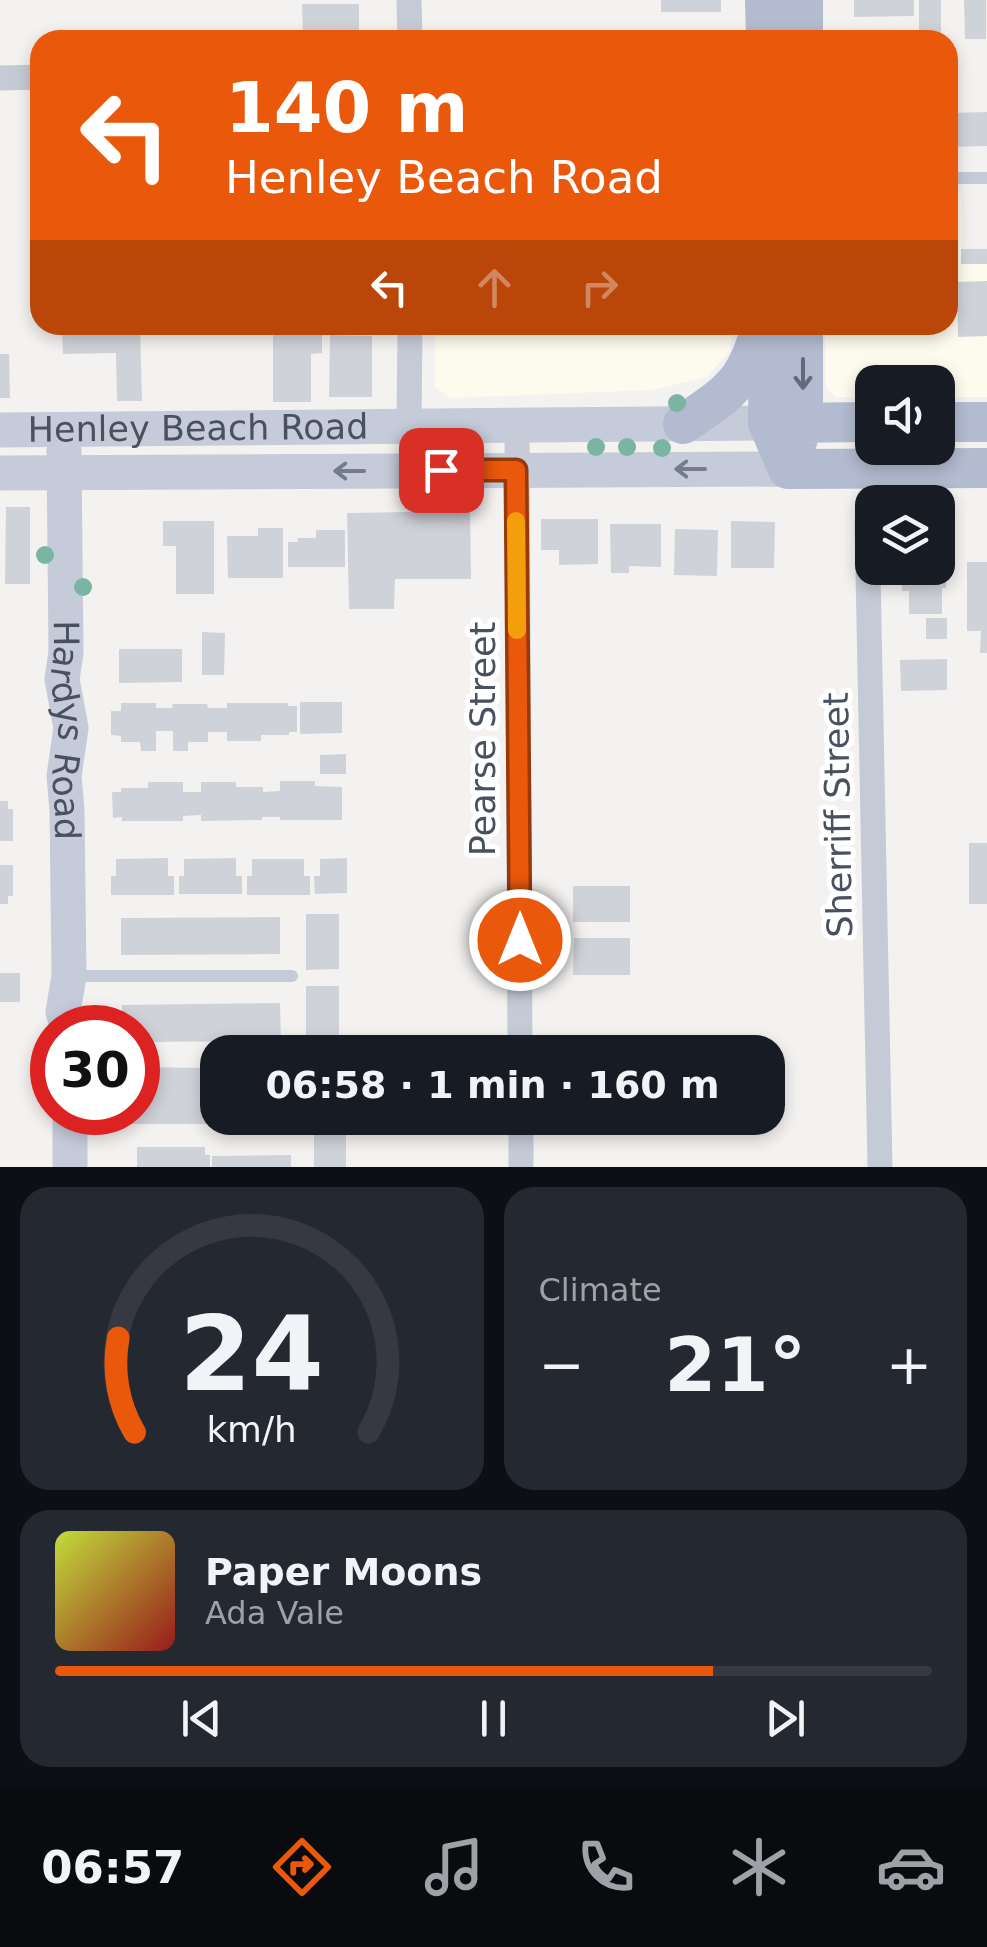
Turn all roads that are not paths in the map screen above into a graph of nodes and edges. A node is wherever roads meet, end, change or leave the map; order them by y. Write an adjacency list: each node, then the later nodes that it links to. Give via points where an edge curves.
1 (409, 0): 4 (street)
2 (765, 0): 5 (main road)
3 (803, 0): 6 (main road)
4 (410, 30)
5 (766, 30)
6 (803, 30)
7 (0, 78): 8 (street)
8 (30, 78)
9 (958, 178): 10 (lane)
10 (987, 178)
11 (410, 335): 21 (street)
12 (758, 335): 19 (main road, via 734,388)
13 (772, 335): 18 (main road)
14 (801, 335): 18 (main road, one-way to 18)
15 (855, 422): 18 (main road, Henley Beach Road)
16 (955, 422): 17 (main road)
17 (987, 422)
18 (786, 423): 19 (main road, Henley Beach Road); 24 (main road)
19 (683, 424): 20 (main road, Henley Beach Road)
20 (517, 425): 21 (main road, Henley Beach Road); 27 (street, Pearse Street)
21 (409, 426): 23 (main road, Henley Beach Road)
22 (0, 430): 23 (main road, Henley Beach Road)
23 (64, 430): 29 (main road, Hardys Road)
24 (788, 468): 25 (main road, Henley Beach Road); 27 (main road, Henley Beach Road, one-way to 27)
25 (889, 468): 26 (main road, Henley Beach Road); 38 (street, Sherriff Street, via 868,506)
26 (987, 468)
27 (516, 470): 29 (main road, Henley Beach Road, one-way to 29); 33 (street, Pearse Street)
28 (0, 473): 29 (main road, Henley Beach Road)
29 (64, 473): 30 (main road, Hardys Road)
30 (70, 976): 31 (lane); 32 (main road, Hardys Road)
31 (292, 976)
32 (64, 1005)
33 (520, 1035)
34 (70, 1135): 36 (main road)
35 (521, 1135): 37 (street)
36 (70, 1167)
37 (521, 1167)
38 (880, 1167)

